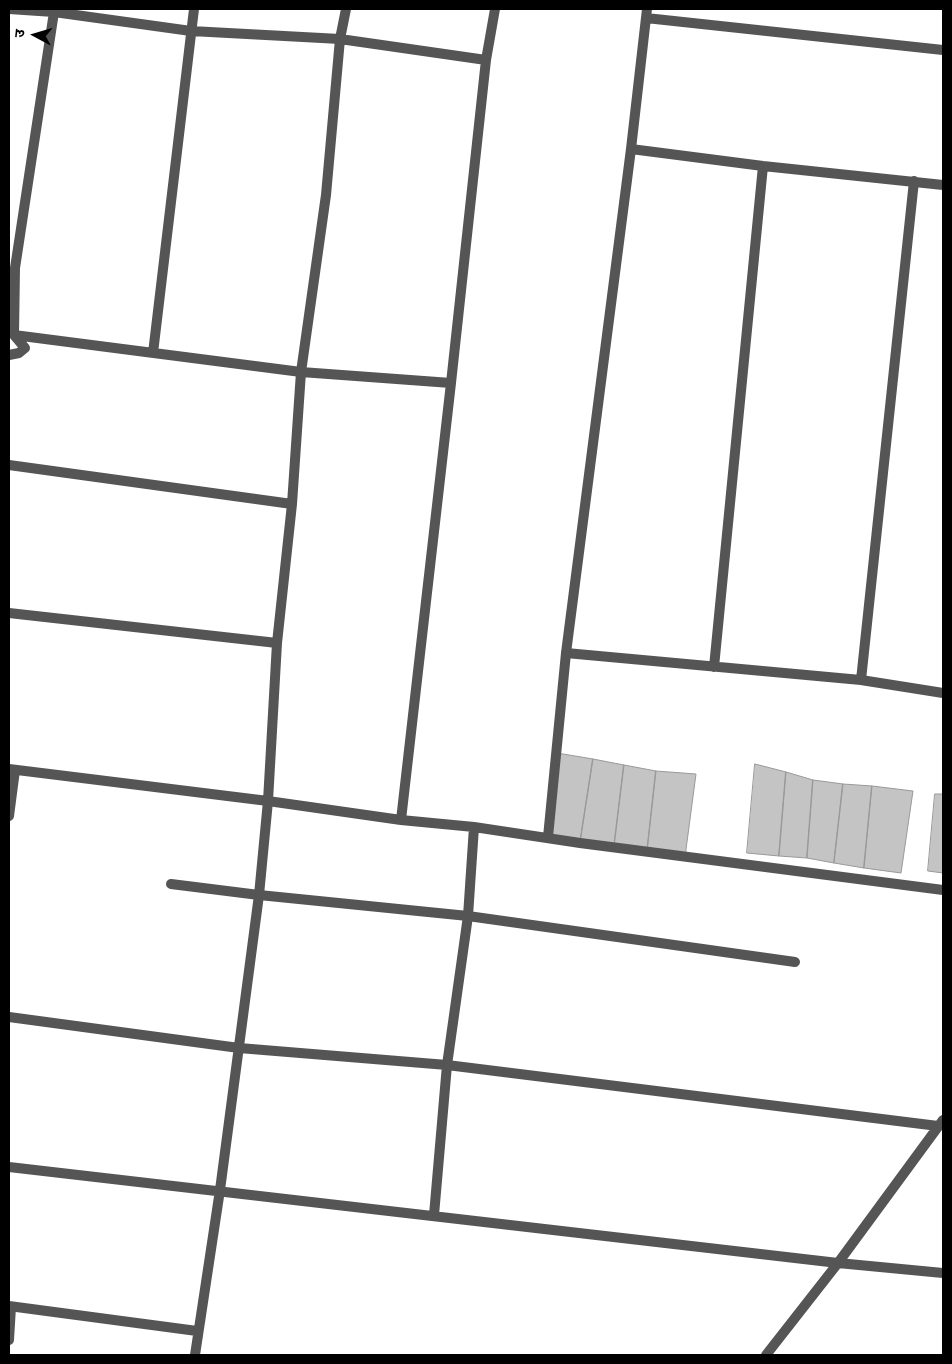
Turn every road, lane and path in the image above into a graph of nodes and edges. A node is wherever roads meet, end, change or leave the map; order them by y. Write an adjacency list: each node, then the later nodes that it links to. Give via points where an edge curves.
1 (9, 9): 5 (street)
2 (194, 9): 7 (street)
3 (346, 9): 8 (street)
4 (494, 9): 10 (street)
5 (54, 12): 7 (street); 15 (street)
6 (646, 13): 9 (street); 11 (street)
7 (191, 31): 8 (street); 17 (street)
8 (340, 39): 10 (street); 19 (street, via 326,195)
9 (943, 50)
10 (486, 60): 20 (street)
11 (631, 149): 12 (street); 25 (street)
12 (763, 166): 13 (street); 26 (street)
13 (914, 182): 14 (street); 27 (street)
14 (943, 185)
15 (12, 267): 16 (street)
16 (14, 335): 17 (street); 18 (street, via 25,348)
17 (153, 353): 19 (street)
18 (9, 355)
19 (301, 372): 20 (street); 22 (street)
20 (451, 383): 32 (street)
21 (9, 465): 22 (street)
22 (292, 504): 24 (street)
23 (9, 613): 24 (street)
24 (277, 643): 30 (street)
25 (566, 654): 26 (street); 34 (street)
26 (714, 667): 27 (street)
27 (860, 680): 28 (street)
28 (943, 693)
29 (12, 770): 30 (street); 31 (street)
30 (268, 801): 32 (street); 37 (street)
31 (9, 816)
32 (401, 820): 33 (street)
33 (474, 827): 34 (street); 38 (street)
34 (548, 838): 36 (street)
35 (171, 884): 37 (street)
36 (943, 890)
37 (259, 895): 38 (street); 41 (street)
38 (468, 916): 39 (street); 42 (street)
39 (795, 962)
40 (9, 1017): 41 (street)
41 (239, 1048): 42 (street); 45 (street)
42 (447, 1065): 43 (street); 46 (street)
43 (941, 1123): 47 (street)
44 (9, 1166): 45 (street)
45 (220, 1190): 46 (street); 50 (street)
46 (434, 1215): 47 (street)
47 (838, 1262): 48 (street); 53 (street)
48 (943, 1273)
49 (10, 1306): 50 (street); 51 (street)
50 (197, 1332): 52 (street)
51 (9, 1340)
52 (195, 1355)
53 (766, 1355)

